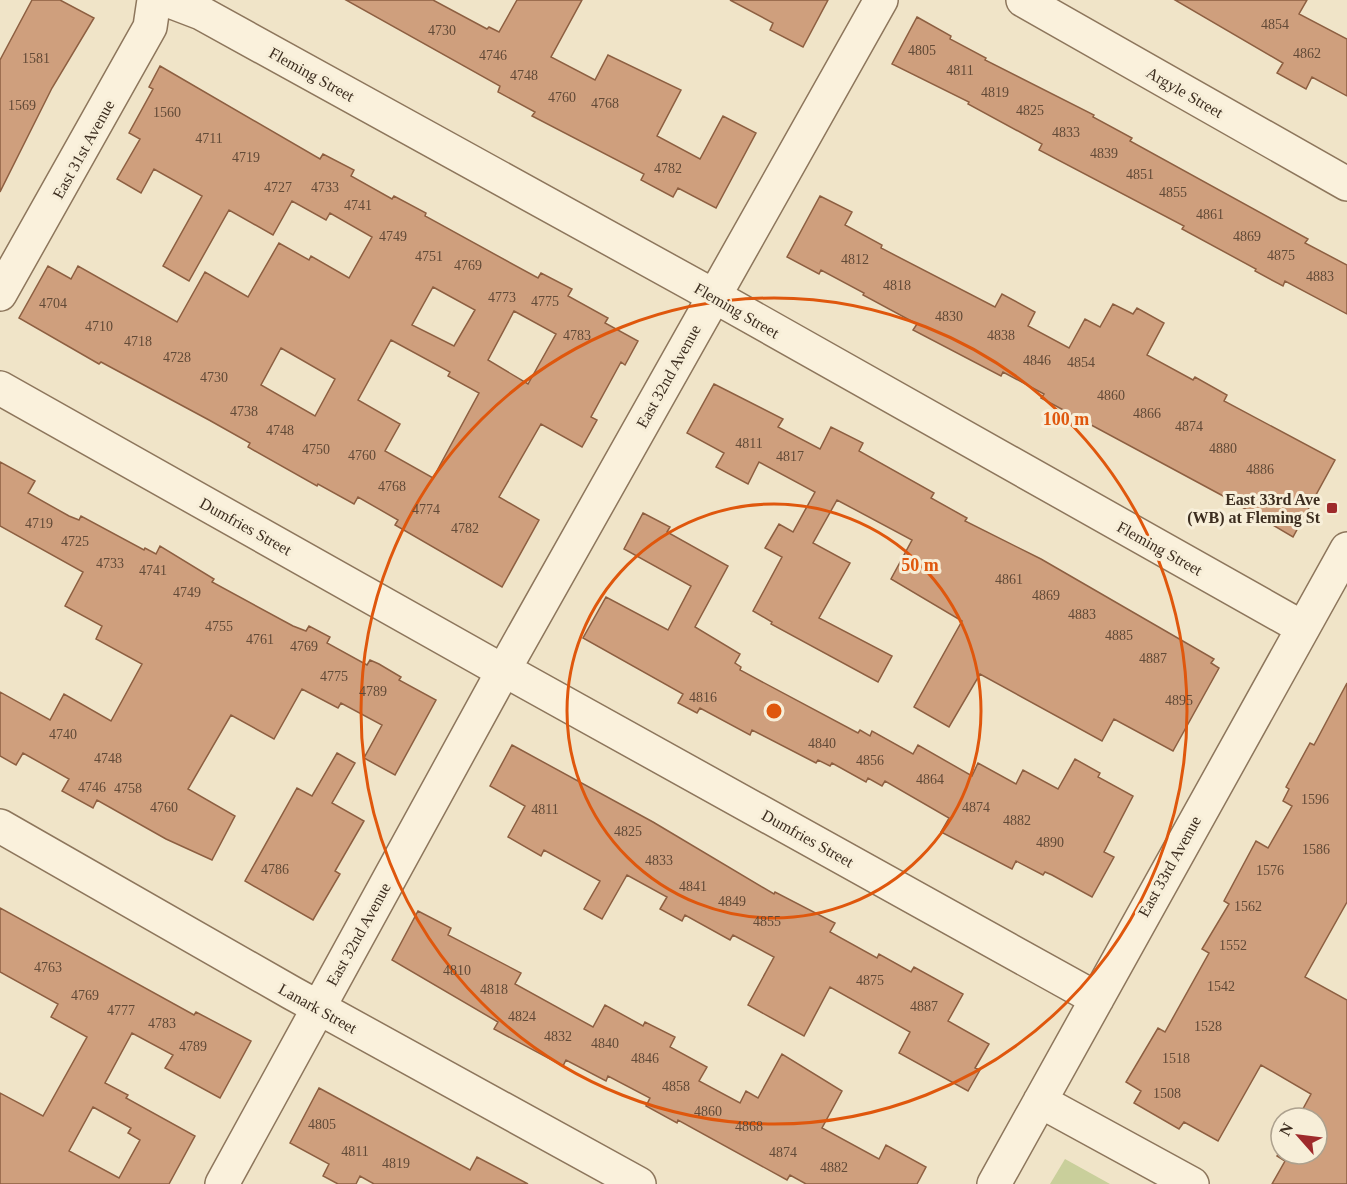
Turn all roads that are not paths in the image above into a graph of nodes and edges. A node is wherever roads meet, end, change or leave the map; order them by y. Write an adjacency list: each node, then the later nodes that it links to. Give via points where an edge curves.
1 (154, 0): 6 (street, East 31st Avenue, via 150,27)
2 (167, 0): 7 (street, Fleming Street, via 201,13)
3 (881, 0): 7 (street, East 32nd Avenue)
4 (1023, 0): 5 (street, Argyle Street)
5 (1347, 184)
6 (0, 294)
7 (714, 296): 10 (street, Fleming Street); 11 (street, East 32nd Avenue)
8 (0, 388): 11 (street, Dumfries Street)
9 (1347, 549): 10 (street, East 33rd Avenue)
10 (1303, 628): 13 (street, East 33rd Avenue)
11 (504, 672): 13 (street, Dumfries Street); 14 (street, East 32nd Avenue)
12 (0, 826): 14 (street, Lanark Street)
13 (1097, 999): 15 (street, East 33rd Avenue)
14 (317, 1007): 16 (street, East 32nd Avenue); 17 (street, Lanark Street)
15 (1040, 1101): 18 (street, East 33rd Avenue); 19 (street)
16 (222, 1184)
17 (639, 1184)
18 (994, 1184)
19 (1192, 1184)

